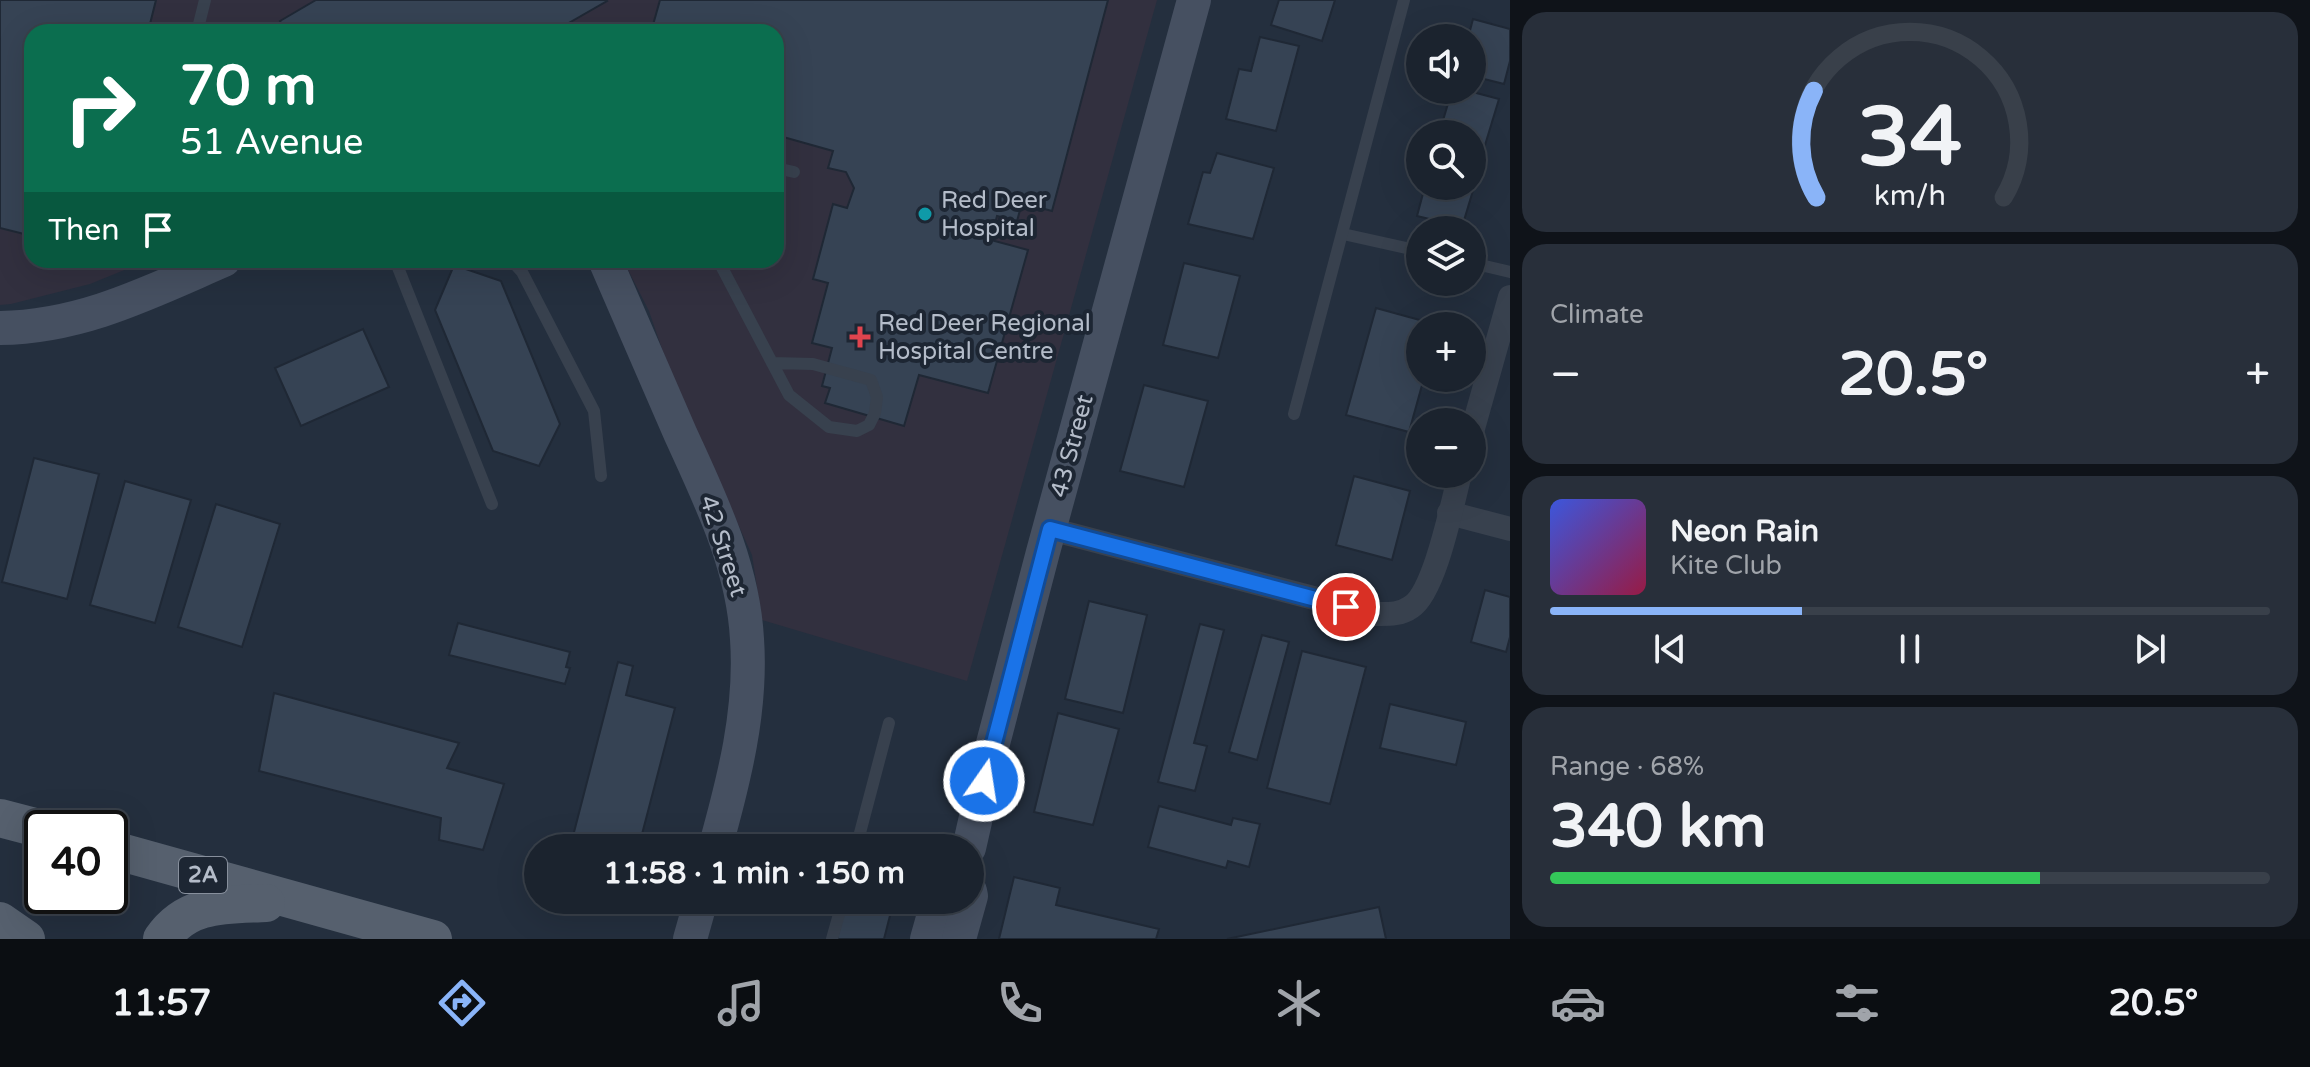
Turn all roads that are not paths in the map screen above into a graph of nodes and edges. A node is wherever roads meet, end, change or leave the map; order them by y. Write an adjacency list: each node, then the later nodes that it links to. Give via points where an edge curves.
1 (205, 0): 4 (lane)
2 (1194, 0): 25 (street, 43 Street)
3 (1404, 0): 7 (lane)
4 (199, 24)
5 (784, 170): 6 (lane)
6 (794, 172)
7 (1343, 234): 8 (lane); 20 (lane)
8 (1406, 248)
9 (1486, 266): 15 (lane)
10 (206, 268): 17 (street, via 111,309 55,324)
11 (398, 268): 23 (lane)
12 (518, 268): 21 (lane, via 594,411)
13 (608, 268): 30 (street, 42 Street, via 722,528 743,599 745,712)
14 (722, 268): 18 (lane)
15 (1510, 272)
16 (1510, 297): 19 (street)
17 (0, 328)
18 (772, 363): 18 (lane, via 789,395 829,427 857,431 869,425 877,397 871,380 813,364)
19 (1479, 408)
20 (1294, 414)
21 (601, 476)
22 (1456, 488): 24 (street)
23 (492, 504)
24 (1449, 513): 25 (street, via 1424,594 1409,609 1375,614); 26 (street)
25 (1050, 529): 32 (street, 43 Street)
26 (1510, 529)
27 (889, 723): 31 (lane)
28 (0, 818): 29 (main road)
29 (24, 824)
30 (719, 834)
31 (860, 834)
32 (972, 834)
33 (128, 854): 34 (main road, 2A)
34 (297, 901): 41 (main road, via 198,910 171,926); 42 (main road, 2A)
35 (697, 914): 43 (street)
36 (839, 914): 44 (lane)
37 (934, 914): 45 (street)
38 (966, 914): 46 (street)
39 (0, 921): 40 (main road)
40 (26, 939)
41 (162, 939)
42 (433, 939)
43 (690, 939)
44 (832, 939)
45 (927, 939)
46 (959, 939)

